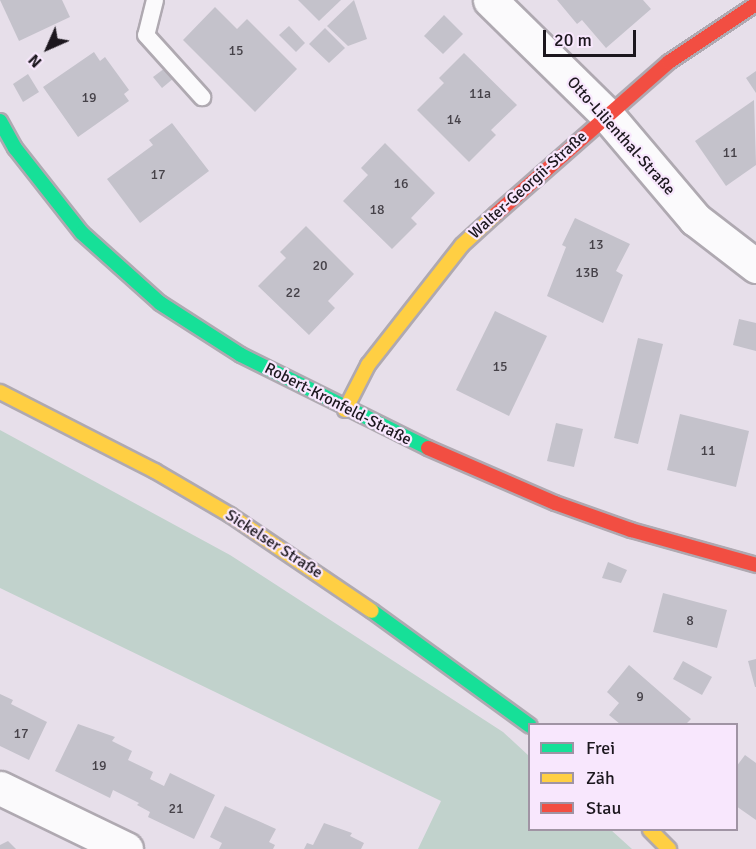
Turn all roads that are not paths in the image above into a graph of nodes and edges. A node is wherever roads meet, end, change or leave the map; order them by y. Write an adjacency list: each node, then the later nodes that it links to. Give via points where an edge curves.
1 (155, 0): 4 (lane, via 146,35)
2 (490, 0): 5 (street, Otto-Lilienthal-Straße)
3 (756, 4): 5 (street, Walter-Georgii-Straße, via 669,62)
4 (202, 98)
5 (606, 114): 7 (street, Otto-Lilienthal-Straße, via 696,219); 9 (street, Walter-Georgii-Straße, via 462,245 368,365)
6 (0, 121): 9 (street, Robert-Kronfeld-Straße, via 15,148 82,233 160,303 241,355)
7 (756, 266)
8 (0, 392): 11 (street, Sickelser Straße, via 155,471 230,515 430,650)
9 (345, 410): 10 (street, Robert-Kronfeld-Straße, via 555,503 631,530)
10 (756, 566)
11 (528, 724)
12 (0, 788): 14 (street)
13 (651, 831): 15 (street)
14 (126, 849)
15 (669, 849)

